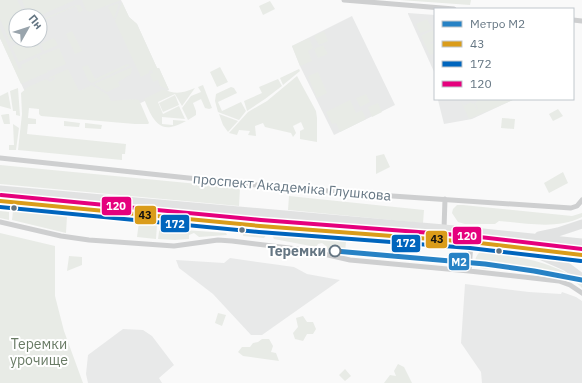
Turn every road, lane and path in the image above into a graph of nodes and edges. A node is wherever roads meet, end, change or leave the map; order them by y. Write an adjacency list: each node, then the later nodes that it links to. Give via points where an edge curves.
1 (344, 0): 2 (street)
2 (442, 8)
3 (0, 158): 5 (street, проспект Академіка Глушкова, via 222,182)
4 (0, 190): 10 (highway, проспект Академіка Глушкова)
5 (446, 199): 6 (street, проспект Академіка Глушкова, via 571,208); 10 (street)
6 (582, 200)
7 (0, 201): 12 (highway, via 260,226)
8 (0, 222): 16 (street, via 82,239 174,246 218,240 232,241 306,250 350,260)
9 (582, 224): 11 (highway)
10 (444, 229): 11 (highway, проспект Академіка Глушкова)
11 (528, 238): 13 (highway, проспект Академіка Глушкова)
12 (471, 242): 14 (highway); 16 (street)
13 (582, 243)
14 (523, 248): 15 (highway); 17 (highway, via 561,264)
15 (582, 256)
16 (469, 271): 18 (street, via 559,280)
17 (582, 278)
18 (582, 293)

